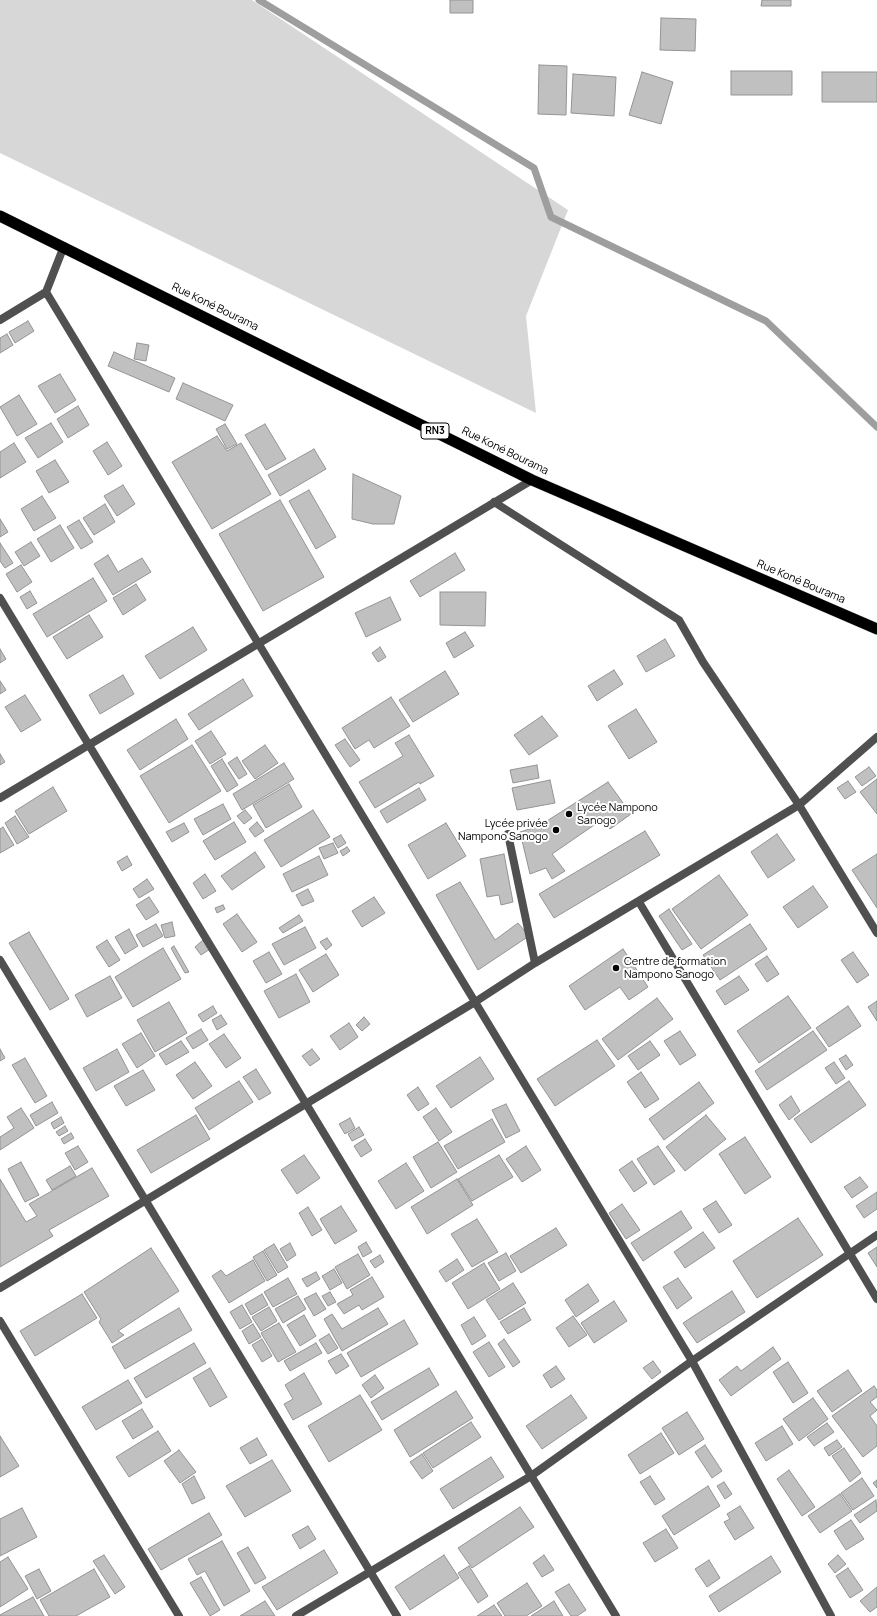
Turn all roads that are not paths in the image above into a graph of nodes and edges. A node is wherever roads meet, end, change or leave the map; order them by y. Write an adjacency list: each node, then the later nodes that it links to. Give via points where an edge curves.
1 (0, 216): 2 (highway, Rue Koné Bourama / RN3)
2 (64, 246): 3 (street); 5 (highway, Rue Koné Bourama / RN3)
3 (46, 292): 4 (street); 9 (street)
4 (0, 320)
5 (532, 480): 6 (street); 8 (highway, Rue Koné Bourama / RN3)
6 (494, 502): 9 (street); 13 (street, via 679,620 703,662)
7 (0, 598): 11 (street)
8 (877, 629)
9 (258, 644): 11 (street); 19 (street)
10 (877, 737): 13 (street)
11 (89, 745): 12 (street); 20 (street)
12 (0, 798)
13 (800, 805): 15 (street); 16 (street)
14 (508, 834): 18 (street)
15 (639, 902): 18 (street); 23 (street)
16 (877, 934)
17 (0, 960): 21 (street)
18 (535, 963): 19 (street)
19 (475, 1002): 20 (street); 27 (street)
20 (306, 1104): 21 (street); 28 (street)
21 (145, 1200): 24 (street); 29 (street)
22 (877, 1235): 23 (street)
23 (851, 1253): 25 (street); 27 (street)
24 (0, 1288)
25 (877, 1299)
26 (0, 1320): 30 (street)
27 (692, 1361): 28 (street); 34 (street)
28 (531, 1476): 29 (street); 33 (street)
29 (370, 1572): 31 (street); 32 (street)
30 (179, 1616)
31 (296, 1616)
32 (397, 1616)
33 (616, 1616)
34 (831, 1616)

